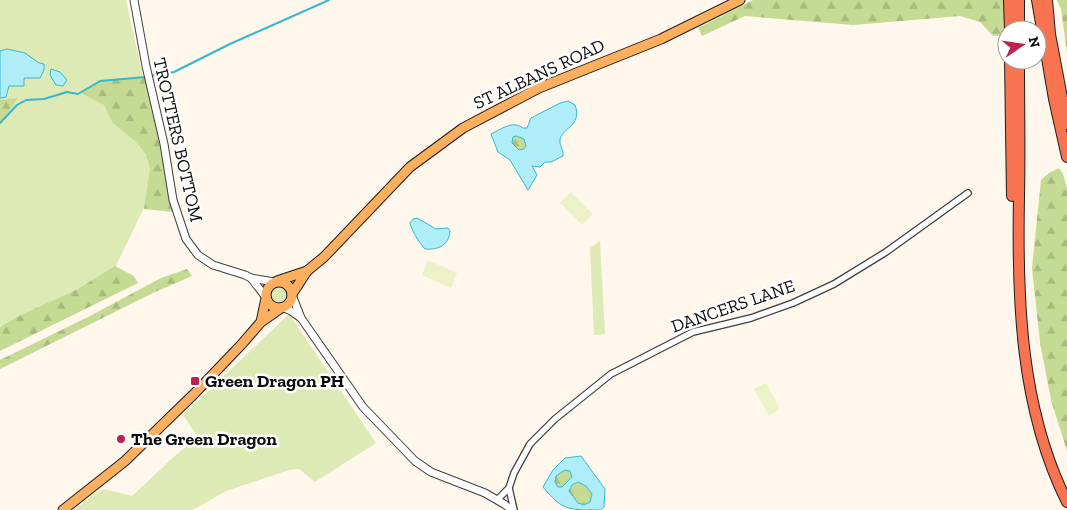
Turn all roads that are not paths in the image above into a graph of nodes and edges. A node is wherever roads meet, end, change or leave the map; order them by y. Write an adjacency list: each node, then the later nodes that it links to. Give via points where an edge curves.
1 (134, 0): 16 (street, TROTTERS BOTTOM, via 173,200 186,239 208,263)
2 (740, 0): 15 (main road, ST ALBANS ROAD, via 661,39 539,88 463,128 410,167)
3 (1009, 0): 7 (highway)
4 (1019, 0): 8 (highway)
5 (1037, 0): 12 (highway)
6 (1047, 0): 11 (highway)
7 (1010, 20)
8 (1020, 20)
9 (1010, 70): 14 (highway, via 1012,196)
10 (1020, 70): 14 (highway)
11 (1067, 124)
12 (1067, 157)
13 (968, 193): 23 (street, DANCERS LANE, via 886,252 834,284 750,318 693,332 611,374 555,419 530,444)
14 (1017, 232): 25 (highway, via 1022,336 1030,386 1044,443)
15 (307, 272): 17 (main road, ST ALBANS ROAD); 18 (main road, ST ALBANS ROAD)
16 (252, 278): 17 (street, TROTTERS BOTTOM); 19 (street)
17 (275, 282): 18 (main road, via 287,284); 19 (main road, via 266,289)
18 (292, 295): 20 (main road, via 290,303); 21 (street)
19 (266, 297): 20 (main road, via 270,304); 22 (main road)
20 (282, 308): 21 (street); 22 (main road)
21 (301, 318): 24 (street, via 363,407 415,461 440,477)
22 (261, 322): 26 (main road, via 126,461)
23 (509, 488): 24 (street, DANCERS LANE); 27 (street)
24 (497, 500): 27 (street)
25 (1067, 502)
26 (63, 510)
27 (513, 510)

